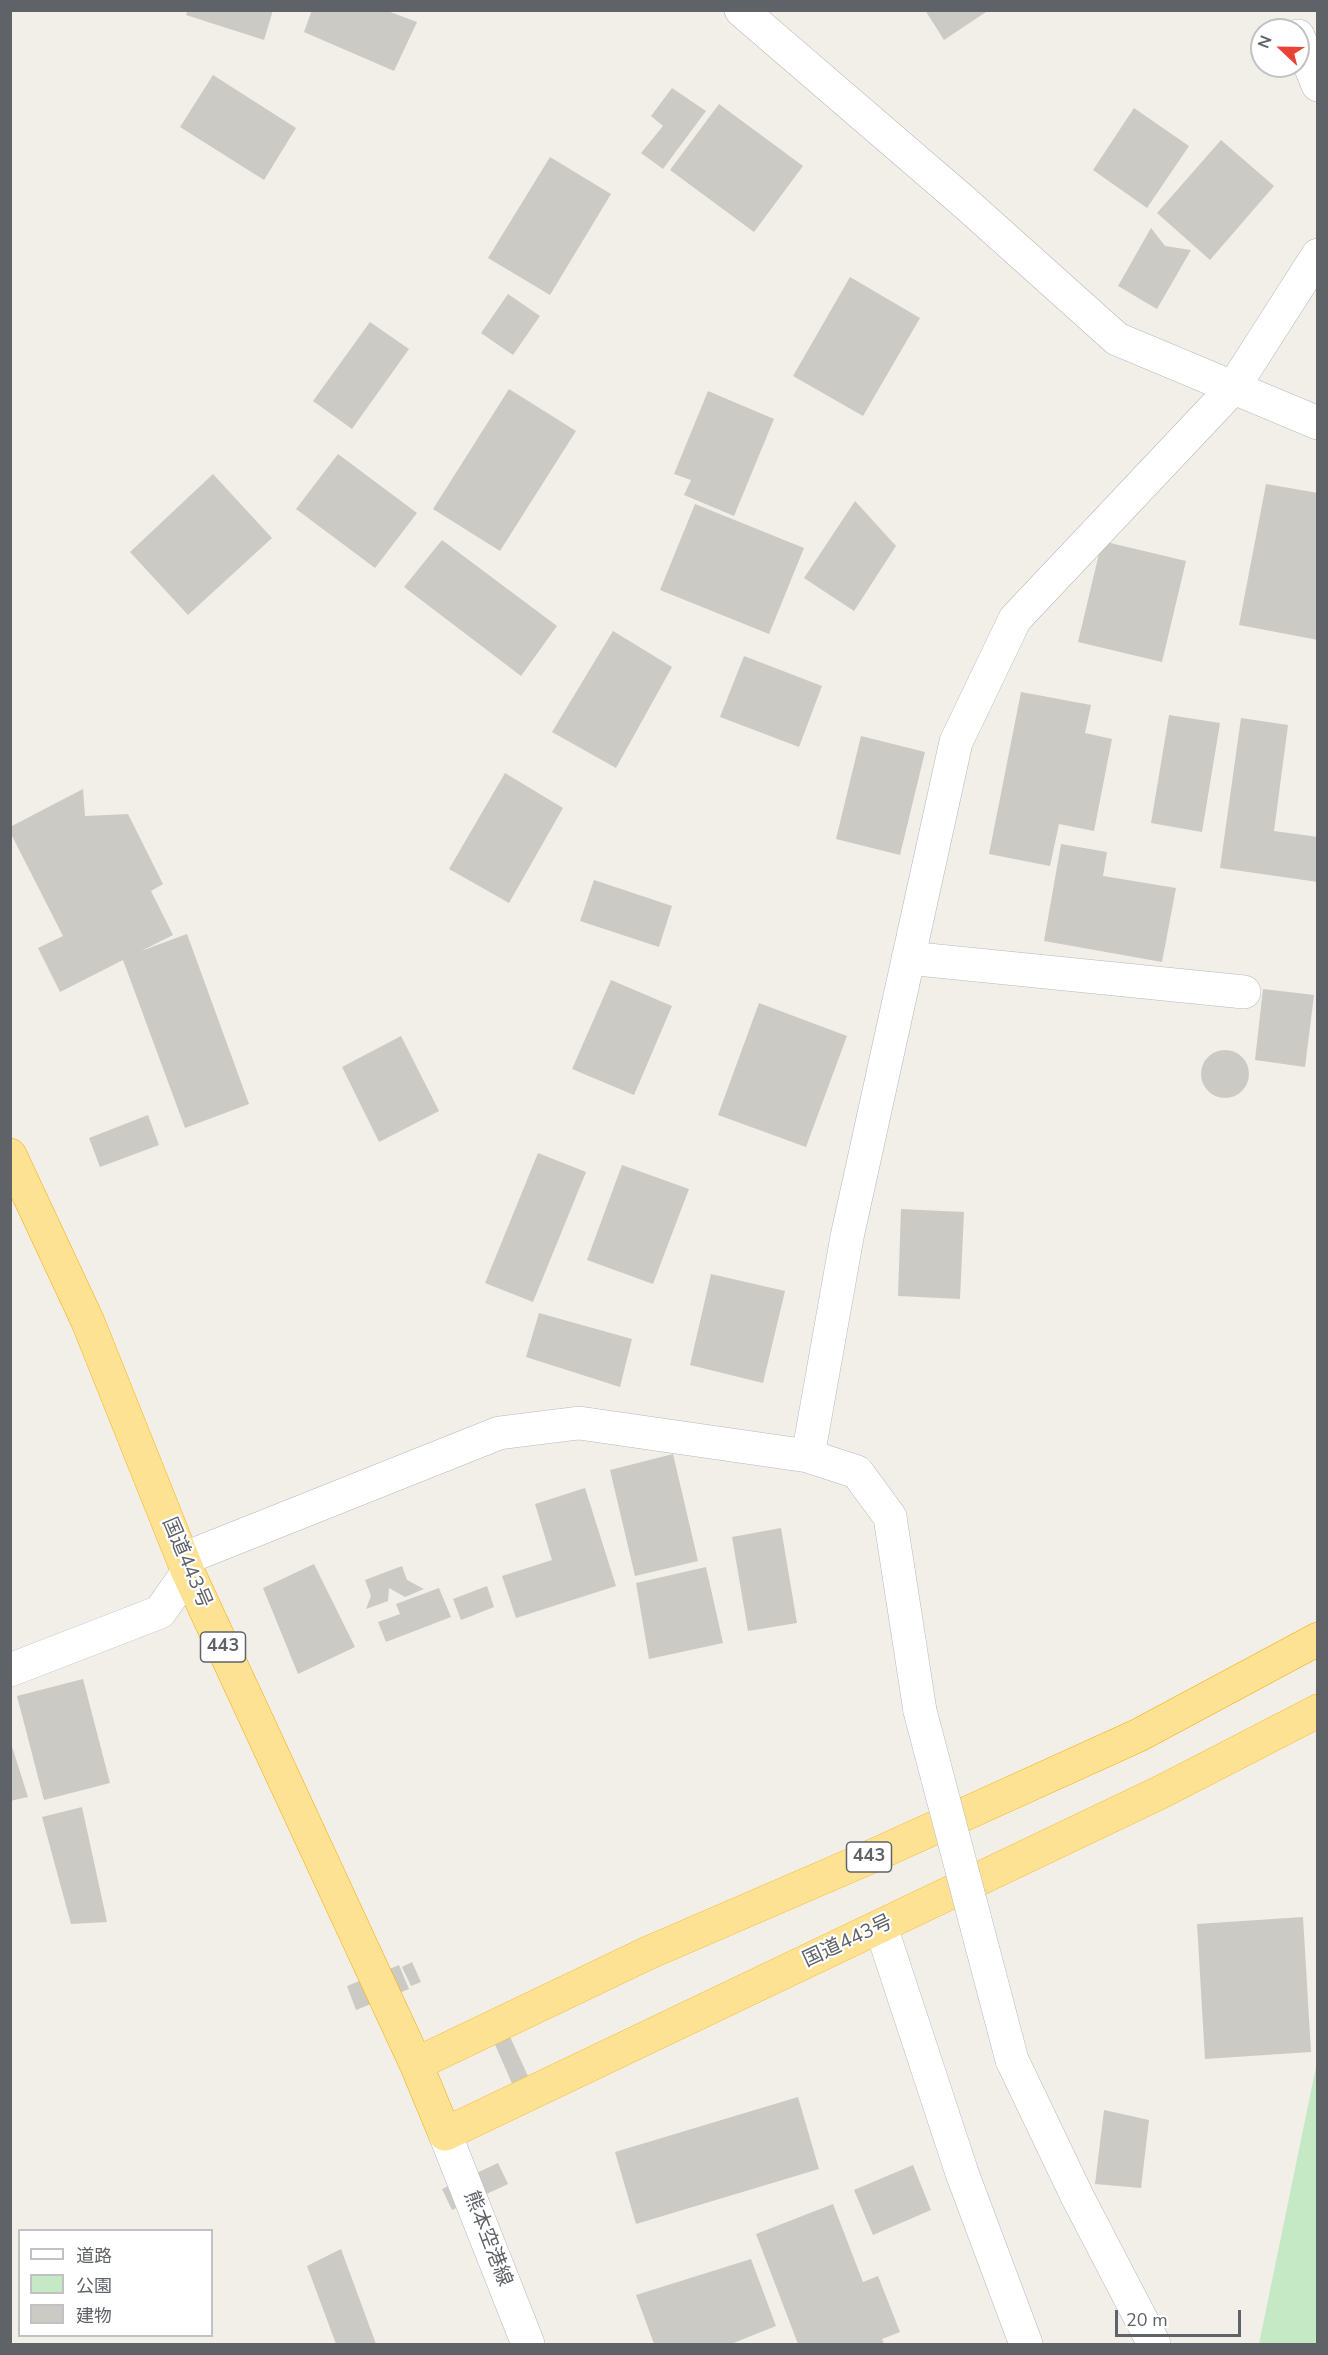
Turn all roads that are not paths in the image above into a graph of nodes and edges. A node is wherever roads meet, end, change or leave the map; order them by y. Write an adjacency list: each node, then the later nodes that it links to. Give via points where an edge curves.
1 (741, 10): 5 (street, via 1117,339)
2 (1310, 67): 3 (street)
3 (1317, 85)
4 (1317, 255): 5 (street)
5 (1233, 388): 6 (street); 7 (street, via 1015,619 956,742)
6 (1317, 423)
7 (908, 958): 8 (street); 10 (street, via 847,1237)
8 (1244, 992)
9 (10, 1155): 11 (highway, 国道443号 / 443, via 88,1322)
10 (808, 1456): 11 (street, via 579,1423 499,1433); 20 (street, bridge, via 857,1472 890,1517 920,1712 1012,2060)
11 (185, 1565): 13 (street, via 160,1612); 16 (highway, 国道443号 / 443)
12 (1317, 1639): 16 (highway, 443, via 1138,1735 648,1953)
13 (10, 1670)
14 (1317, 1711): 15 (highway, 国道443号, via 1163,1791)
15 (881, 1927): 17 (highway, 国道443号); 19 (street, via 962,2173)
16 (416, 2064): 17 (highway, 国道443号 / 443)
17 (445, 2134): 18 (street, 熊本空港線)
18 (528, 2344)
19 (1026, 2344)
20 (1154, 2344)

